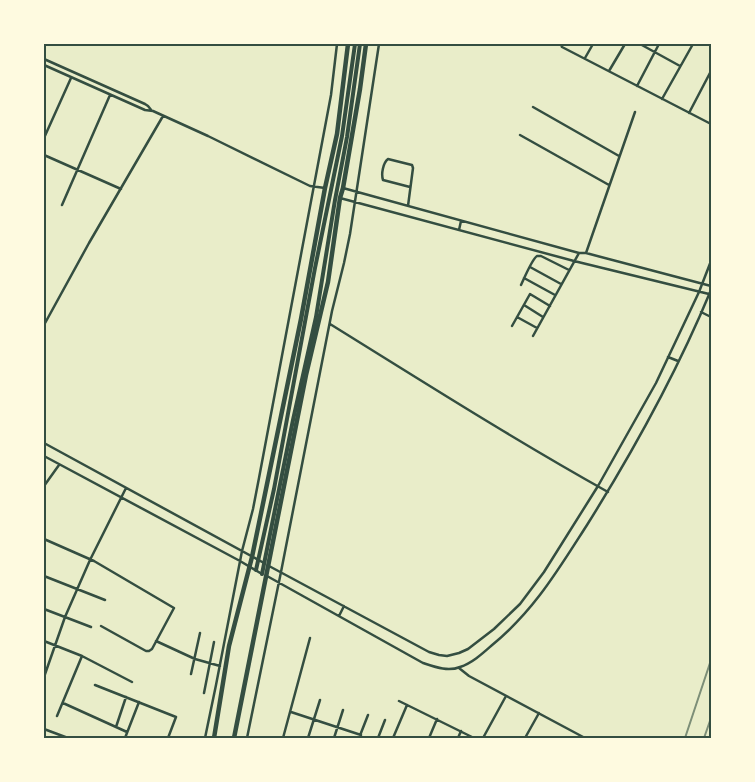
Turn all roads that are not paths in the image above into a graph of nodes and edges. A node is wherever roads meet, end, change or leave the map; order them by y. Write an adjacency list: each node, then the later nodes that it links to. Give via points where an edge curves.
1 (337, 44): 36 (street)
2 (348, 44): 38 (highway, via 337,134)
3 (355, 44): 89 (main road, via 342,136)
4 (360, 44): 90 (main road, via 316,316)
5 (366, 44): 39 (highway)
6 (379, 44): 41 (street)
7 (561, 44): 14 (street)
8 (593, 44): 14 (street)
9 (625, 44): 18 (street)
10 (640, 44): 13 (street)
11 (659, 44): 13 (street)
12 (693, 44): 17 (street)
13 (655, 52): 17 (street); 21 (street)
14 (585, 58): 18 (street)
15 (44, 59): 25 (street, via 145,104)
16 (44, 65): 20 (street)
17 (681, 66): 23 (street)
18 (610, 71): 21 (street)
19 (711, 71): 27 (street)
20 (71, 77): 22 (street); 31 (street)
21 (637, 86): 23 (street)
22 (110, 95): 25 (street); 34 (street)
23 (662, 99): 27 (street)
24 (533, 107): 33 (street)
25 (153, 112): 28 (street)
26 (634, 112): 33 (street)
27 (689, 113): 29 (street)
28 (163, 116): 36 (street); 40 (street)
29 (711, 124)
30 (520, 134): 35 (street)
31 (44, 138)
32 (44, 155): 34 (street)
33 (619, 156): 35 (street)
34 (78, 170): 40 (street); 44 (street)
35 (609, 185): 49 (street)
36 (314, 186): 38 (street); 85 (street, via 253,509)
37 (410, 187): 37 (street, via 412,165 386,160 383,180); 45 (street)
38 (325, 188): 86 (highway)
39 (343, 188): 41 (street); 42 (highway)
40 (121, 189): 70 (street)
41 (357, 192): 43 (street); 45 (street)
42 (340, 198): 43 (street); 90 (highway, via 328,282)
43 (355, 203): 47 (street); 69 (street)
44 (62, 204)
45 (408, 206): 46 (street)
46 (462, 221): 47 (street); 48 (street)
47 (459, 230): 50 (street)
48 (579, 253): 49 (street); 50 (street)
49 (586, 254): 56 (street)
50 (574, 261): 53 (street); 60 (street)
51 (711, 261): 56 (street)
52 (530, 267): 53 (street, via 536,257 541,256); 54 (street); 55 (street)
53 (569, 270): 55 (street)
54 (524, 278): 57 (street); 62 (street)
55 (562, 284): 62 (street)
56 (702, 284): 58 (street); 60 (street)
57 (521, 285)
58 (711, 286)
59 (711, 290): 61 (street)
60 (699, 292): 61 (street); 74 (street)
61 (710, 294): 65 (street)
62 (555, 295): 64 (street)
63 (524, 305): 64 (street, via 530,294); 66 (street); 67 (street)
64 (550, 306): 67 (street)
65 (702, 312): 68 (street); 75 (street)
66 (517, 317): 71 (street); 72 (street)
67 (543, 317): 72 (street)
68 (711, 317)
69 (330, 324): 80 (street); 93 (street)
70 (44, 325)
71 (512, 326)
72 (537, 328): 73 (street)
73 (533, 336)
74 (668, 357): 75 (street); 80 (street)
75 (678, 362): 82 (street)
76 (44, 443): 81 (street)
77 (44, 456): 78 (street)
78 (60, 464): 79 (street); 83 (street)
79 (44, 486)
80 (598, 486): 82 (street); 99 (street, via 520,604 494,629 459,654 447,656 429,652)
81 (126, 488): 83 (street); 85 (street)
82 (608, 492): 115 (street, via 528,612 484,653)
83 (121, 497): 87 (street); 88 (street)
84 (44, 539): 87 (street)
85 (242, 551): 86 (street); 88 (street)
86 (252, 557): 89 (street); 91 (highway)
87 (90, 560): 97 (street); 108 (street, via 174,608)
88 (240, 561): 91 (street); 114 (street)
89 (258, 561): 90 (street); 92 (main road)
90 (266, 564): 93 (street); 94 (highway)
91 (250, 567): 92 (street); 146 (highway, via 230,646)
92 (256, 570): 94 (street)
93 (281, 572): 96 (street); 99 (street)
94 (264, 575): 96 (street); 147 (highway)
95 (44, 576): 97 (street)
96 (279, 583): 101 (street); 148 (street)
97 (77, 589): 98 (street); 102 (street)
98 (105, 600)
99 (344, 606): 101 (street)
100 (44, 609): 102 (street)
101 (339, 616): 115 (street, via 423,663 443,669)
102 (65, 617): 103 (street); 110 (street)
103 (91, 626)
104 (101, 626): 108 (street, via 146,651 152,649)
105 (200, 633): 112 (street)
106 (310, 638): 129 (street)
107 (44, 641): 110 (street)
108 (156, 641): 112 (street)
109 (214, 642): 113 (street)
110 (55, 645): 111 (street); 117 (street)
111 (82, 656): 118 (street); 126 (street)
112 (195, 658): 113 (street); 116 (street)
113 (210, 663): 114 (street); 120 (street)
114 (220, 666): 145 (street)
115 (459, 668): 121 (street)
116 (191, 674)
117 (44, 675)
118 (132, 682)
119 (95, 685): 122 (street)
120 (204, 693)
121 (506, 696): 130 (street); 157 (street)
122 (126, 697): 125 (street); 136 (street)
123 (320, 700): 133 (street)
124 (399, 701): 127 (street)
125 (139, 702): 140 (street); 144 (street, via 176,717)
126 (63, 703): 132 (street); 136 (street)
127 (407, 705): 135 (street); 153 (street)
128 (343, 710): 137 (street)
129 (290, 712): 133 (street); 149 (street)
130 (539, 713): 158 (street); 159 (street)
131 (368, 715): 141 (street)
132 (57, 716)
133 (314, 720): 137 (street); 150 (street)
134 (385, 720): 152 (street)
135 (437, 720): 139 (street); 154 (street)
136 (116, 727): 140 (street)
137 (337, 727): 141 (street); 151 (street)
138 (44, 729): 142 (street)
139 (461, 731): 155 (street); 156 (street)
140 (128, 732): 143 (street)
141 (360, 737)
142 (68, 738)
143 (125, 738)
144 (168, 738)
145 (205, 738)
146 (214, 738)
147 (234, 738)
148 (247, 738)
149 (283, 738)
150 (308, 738)
151 (334, 738)
152 (378, 738)
153 (393, 738)
154 (429, 738)
155 (458, 738)
156 (474, 738)
157 (483, 738)
158 (525, 738)
159 (585, 738)

